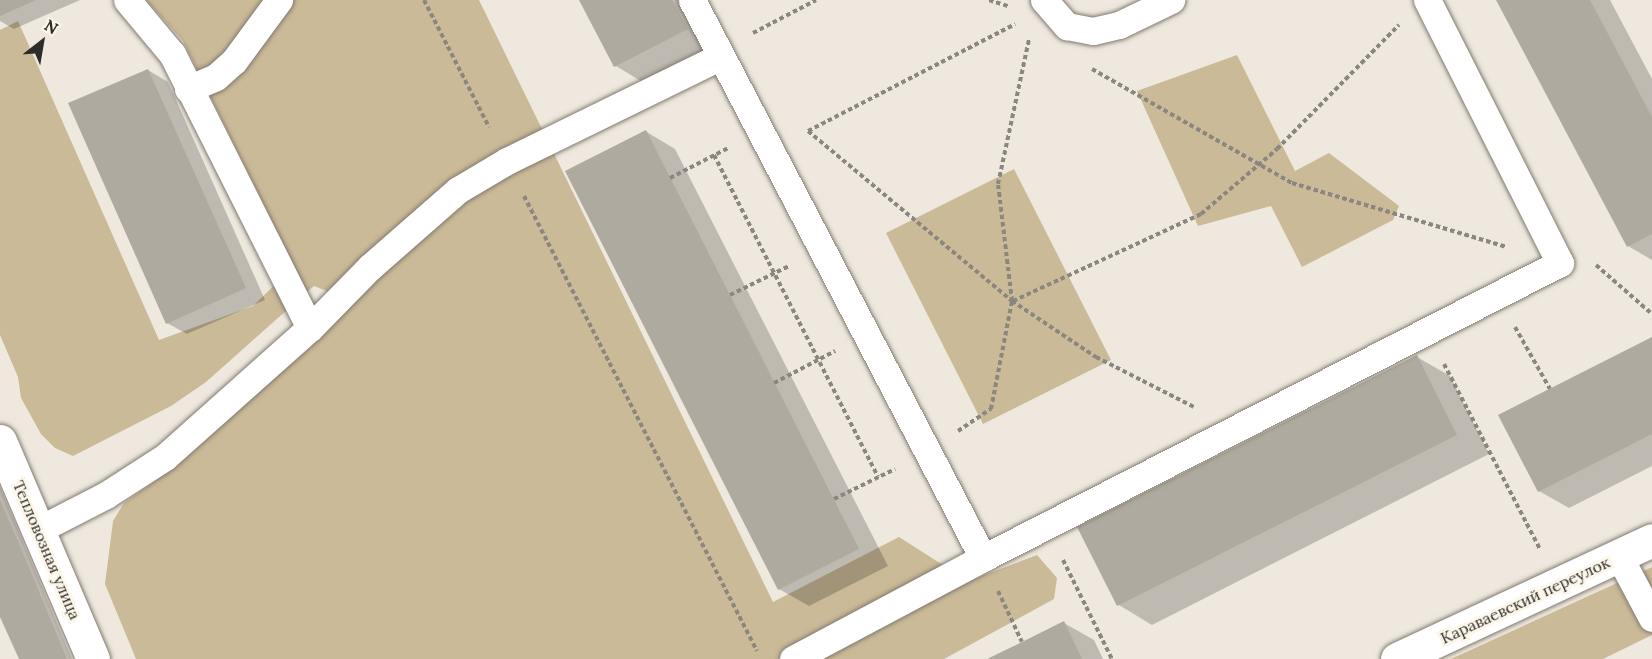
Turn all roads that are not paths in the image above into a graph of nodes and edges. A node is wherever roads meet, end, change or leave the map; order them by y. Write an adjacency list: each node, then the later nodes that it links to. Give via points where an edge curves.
1 (127, 0): 8 (lane, via 172,54)
2 (279, 0): 8 (lane, via 234,62 216,77)
3 (692, 0): 7 (lane)
4 (1171, 0): 5 (lane, via 1119,25 1093,31 1067,26)
5 (1042, 7)
6 (1417, 8): 14 (lane, via 1560,263)
7 (721, 56): 9 (lane, via 507,161 458,190 370,267); 14 (lane)
8 (188, 89): 9 (lane)
9 (310, 328): 11 (lane, via 165,457 106,495)
10 (0, 441): 11 (street, Тепловозная улица)
11 (38, 530): 16 (street, Тепловозная улица)
12 (1652, 540): 13 (street, Караваевский переулок)
13 (1619, 556): 15 (lane); 18 (street, Караваевский переулок)
14 (983, 558): 17 (lane)
15 (1652, 618)
16 (93, 659)
17 (794, 659)
18 (1397, 659)

